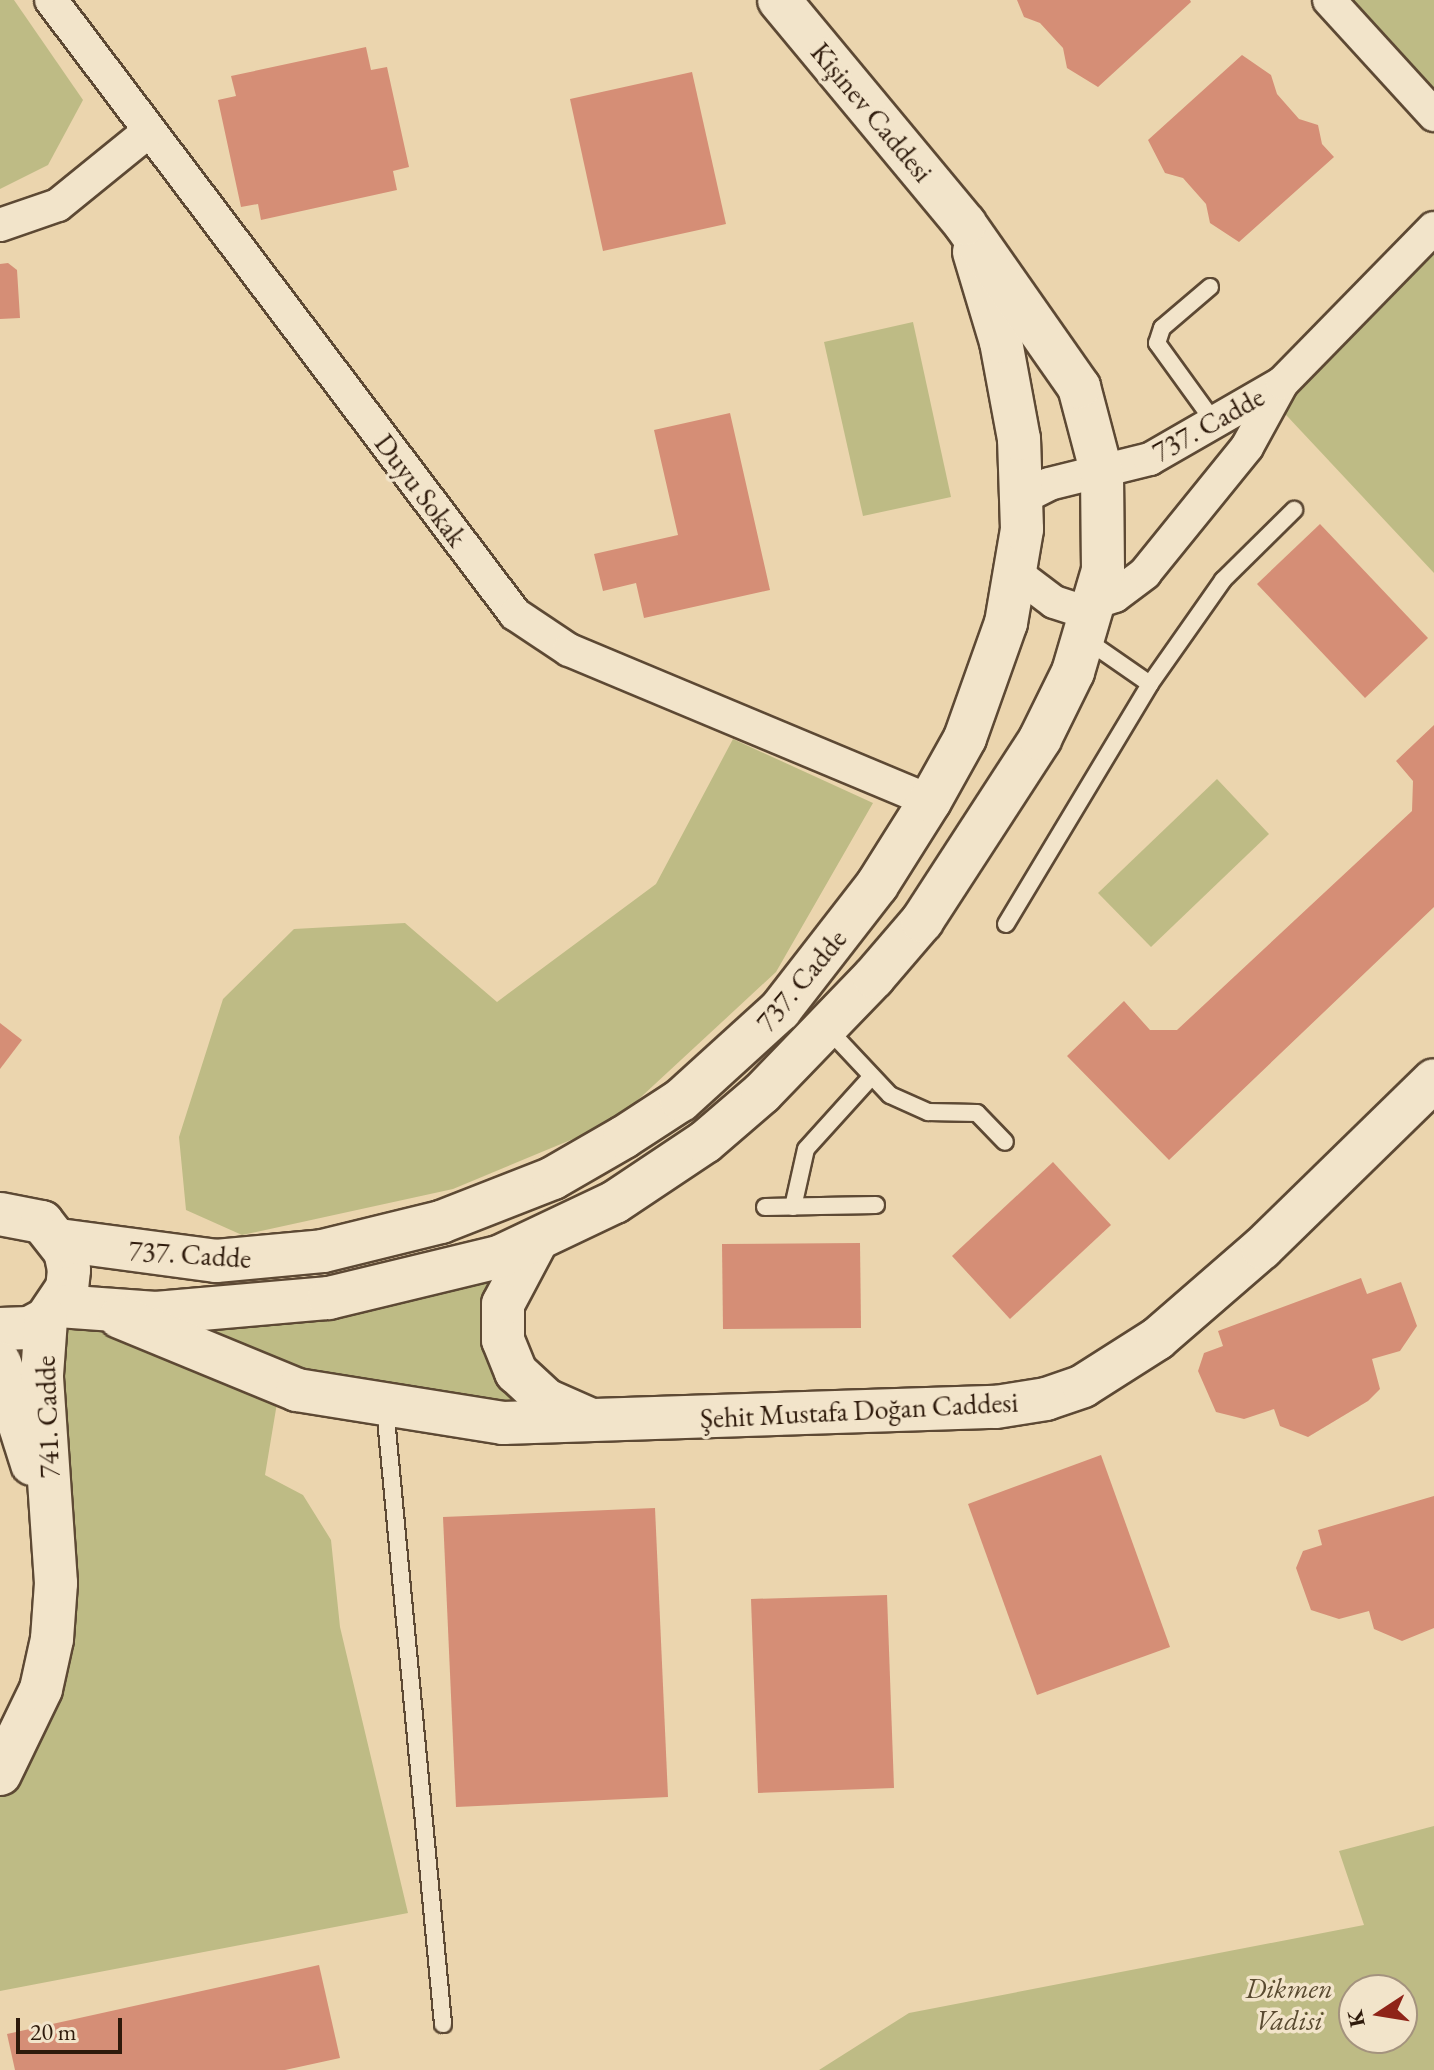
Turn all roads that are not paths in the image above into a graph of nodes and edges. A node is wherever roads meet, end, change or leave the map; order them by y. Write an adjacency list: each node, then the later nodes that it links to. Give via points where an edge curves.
1 (51, 0): 5 (street, Duyu Sokak)
2 (779, 0): 6 (street, Kişinev Caddesi)
3 (1329, 0): 4 (street)
4 (1432, 109)
5 (149, 131): 7 (street, via 58,205); 18 (street, Duyu Sokak, via 515,614 538,635)
6 (965, 224): 12 (street, Kişinev Caddesi, via 1079,387); 13 (street, Kişinev Caddesi, via 1001,342 1019,439)
7 (0, 225)
8 (1434, 228): 10 (street, 737. Cadde)
9 (1210, 287): 11 (lane, via 1162,328 1157,343)
10 (1282, 383): 11 (street, 737. Cadde); 16 (street, 737. Cadde, via 1247,447 1170,545)
11 (1215, 423): 12 (street, 737. Cadde, via 1179,445)
12 (1102, 474): 13 (street, 737. Cadde, via 1049,484); 16 (street, Kişinev Caddesi, via 1103,570)
13 (1022, 498): 15 (street, 737. Cadde)
14 (1294, 510): 17 (lane, via 1223,580)
15 (1017, 574): 16 (street); 18 (street, 737. Cadde, via 988,682)
16 (1088, 622): 17 (lane); 20 (street, 737. Cadde, via 1040,739 980,836 922,921)
17 (1150, 684): 19 (lane)
18 (930, 801): 28 (street, 737. Cadde, via 820,962 731,1059 670,1107 553,1178 441,1222 271,1259 159,1257)
19 (1006, 924)
20 (827, 1028): 21 (lane); 29 (street, 737. Cadde, via 693,1151 615,1202)
21 (871, 1077): 23 (lane, via 915,1109 977,1113); 26 (lane, via 806,1149)
22 (1434, 1080): 35 (street, Şehit Mustafa Doğan Caddesi, via 1245,1264 1157,1339 1083,1386 996,1407)
23 (1005, 1142)
24 (876, 1205): 26 (lane)
25 (765, 1207): 26 (lane)
26 (793, 1207)
27 (2, 1212): 28 (street, 737. Cadde, via 42,1222)
28 (59, 1240): 31 (street, via 69,1270)
29 (536, 1242): 30 (street, 737. Cadde, via 442,1273 315,1300 216,1311); 35 (street, Şehit Mustafa Doğan Caddesi, via 503,1304 503,1340 516,1372 546,1400)
30 (105, 1310): 31 (street, 737. Cadde); 34 (street, Şehit Mustafa Doğan Caddesi, via 226,1366 297,1390)
31 (52, 1312): 32 (street, 737. Cadde, via 29,1328); 36 (street, 741. Cadde)
32 (0, 1329)
33 (0, 1363): 36 (street, 741. Cadde)
34 (385, 1408): 35 (street, Şehit Mustafa Doğan Caddesi, via 503,1423); 38 (lane)
35 (598, 1423)
36 (49, 1514): 37 (street, 741. Cadde, via 56,1583 52,1639 41,1689)
37 (0, 1774)
38 (443, 2024)

